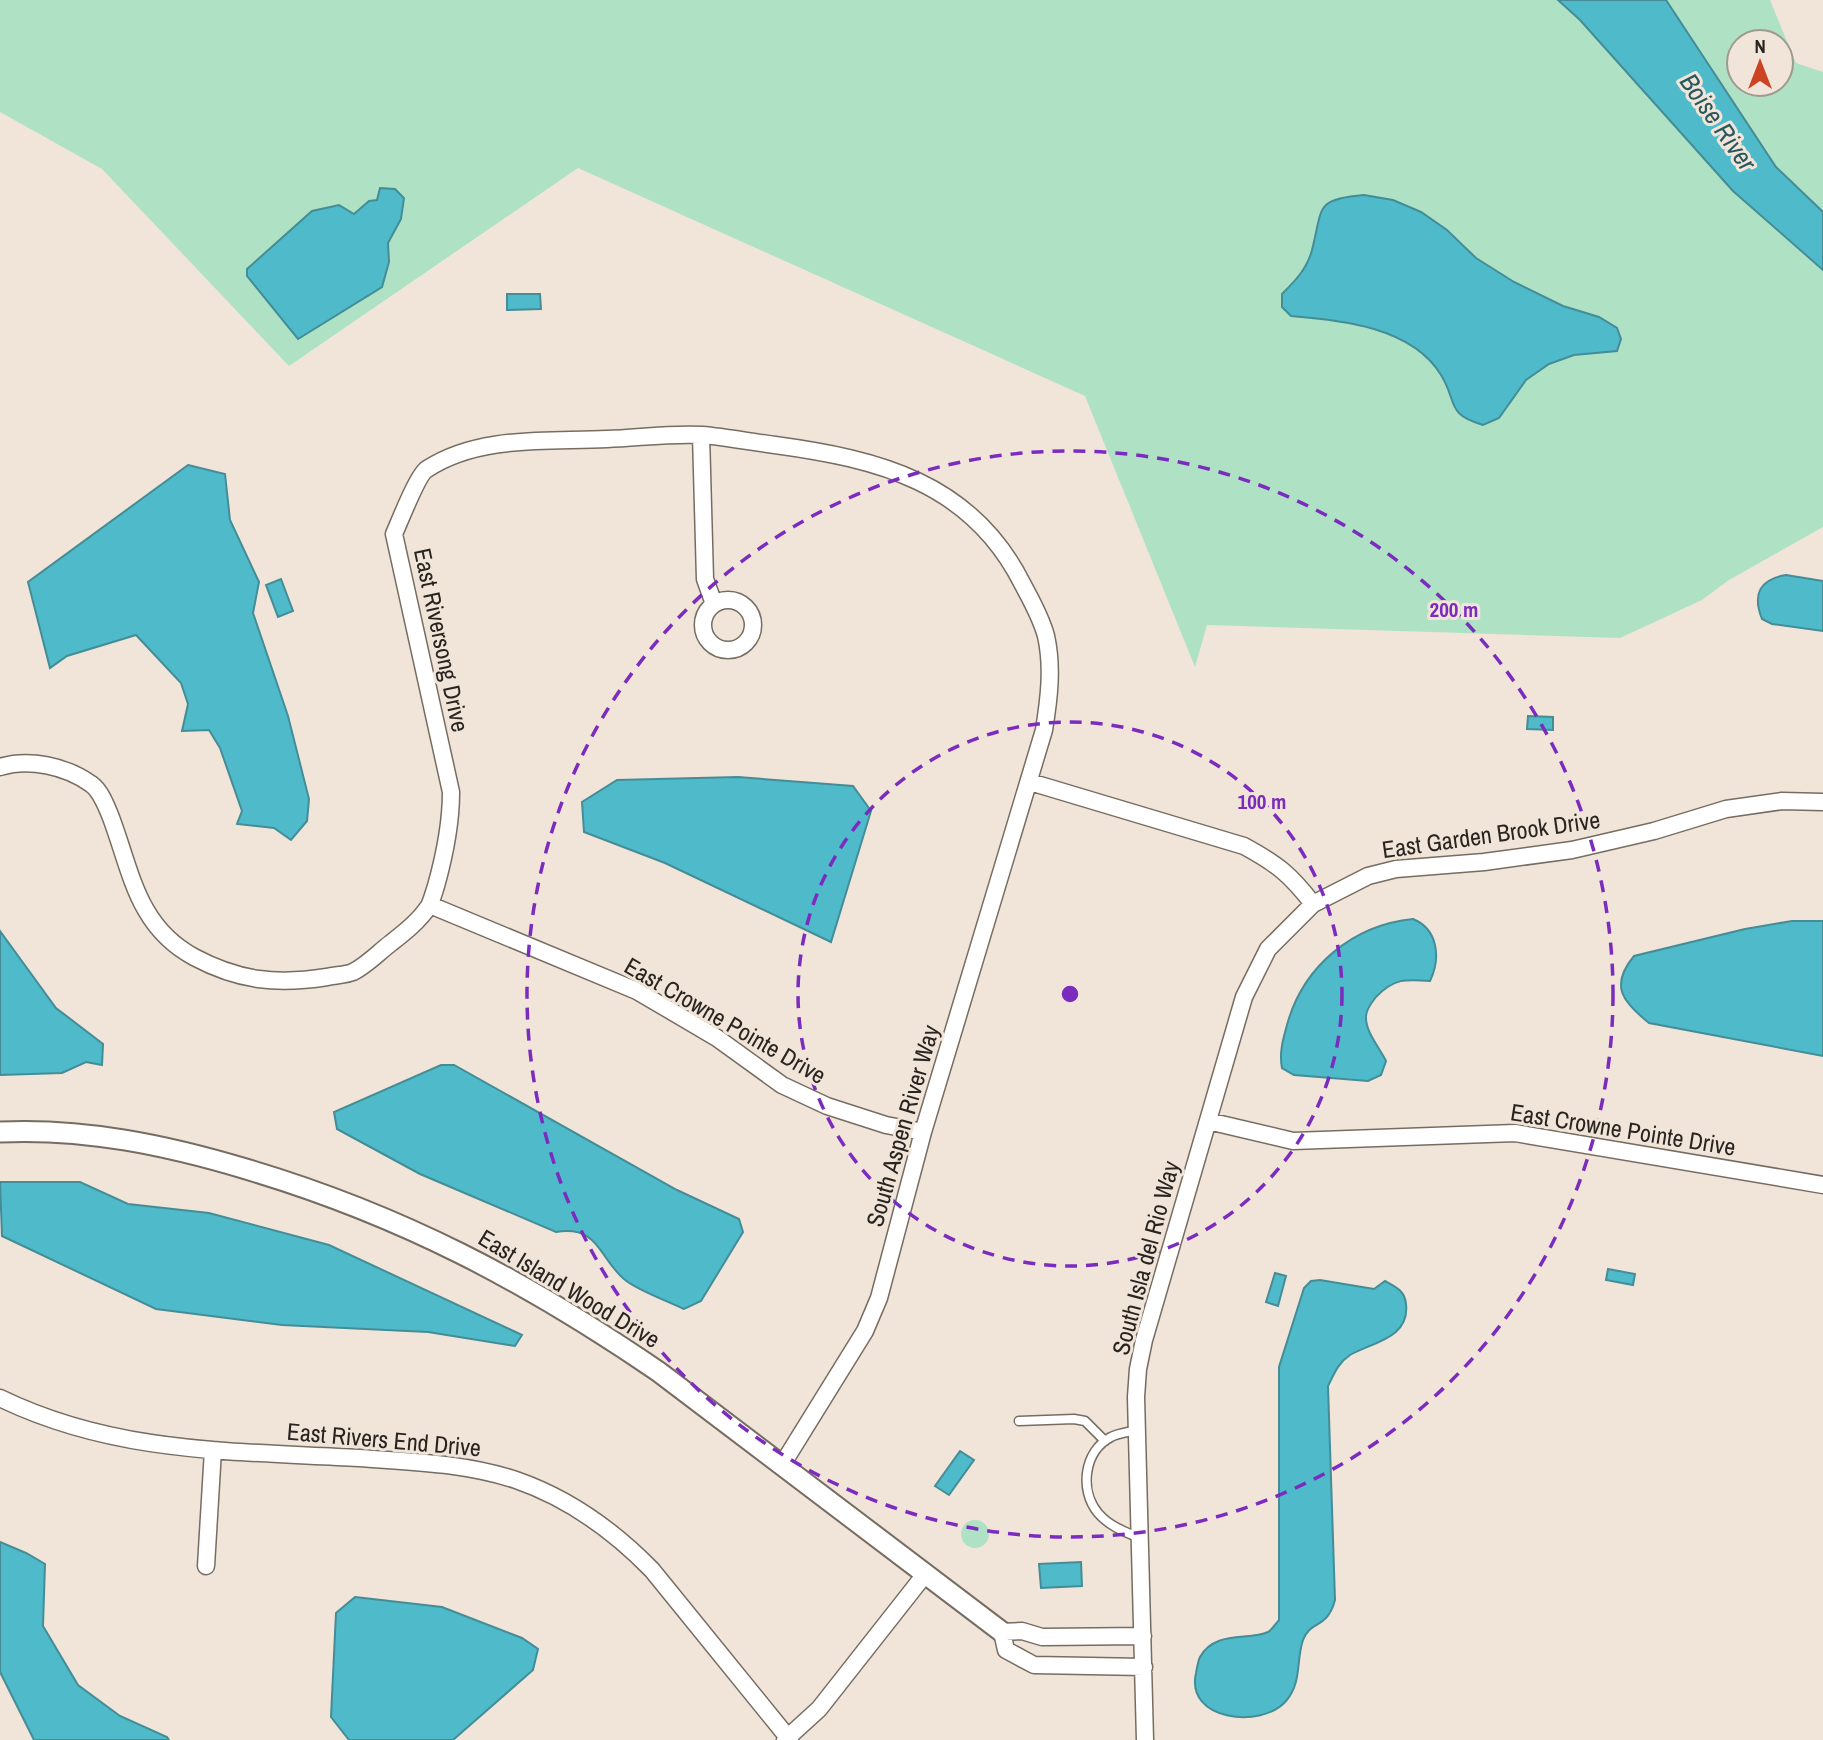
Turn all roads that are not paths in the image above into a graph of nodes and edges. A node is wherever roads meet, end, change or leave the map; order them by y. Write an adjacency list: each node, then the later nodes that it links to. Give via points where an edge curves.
1 (701, 435): 2 (street, via 705,579); 4 (street, East Riversong Drive, via 827,452 879,465 922,482 987,531 1013,565 1046,635 1050,697); 7 (street, East Riversong Drive, via 481,445 424,470 394,534 451,792 444,860)
2 (714, 604)
3 (0, 767): 7 (street, East Riversong Drive, via 15,763 51,766 94,785 145,912 169,940 227,972 270,982 352,972 411,928)
4 (1030, 782): 6 (street, via 1244,846 1276,863); 10 (street, South Aspen River Way)
5 (1823, 802): 6 (street, East Garden Brook Drive, via 1782,801 1726,809 1572,850 1396,869 1368,876)
6 (1313, 904): 8 (street, South Isla del Rio Way, via 1268,949 1244,997)
7 (430, 905): 10 (street, East Crowne Pointe Drive, via 636,991 716,1038 782,1085 827,1106)
8 (1208, 1121): 11 (street, East Crowne Pointe Drive, via 1293,1141 1515,1132); 14 (street, South Isla del Rio Way, via 1144,1340 1138,1369)
9 (0, 1132): 17 (street, East Island Wood Drive, via 108,1137 218,1161 416,1231 492,1268 601,1332)
10 (923, 1132): 17 (street, South Aspen River Way, via 879,1298 865,1331)
11 (1823, 1185)
12 (0, 1398): 16 (street, East Rivers End Drive, via 72,1427 121,1440)
13 (1019, 1421): 15 (lane, via 1085,1421)
14 (1137, 1430): 15 (lane); 18 (street, South Isla del Rio Way)
15 (1105, 1441): 18 (lane, via 1088,1469 1089,1499 1109,1524)
16 (213, 1450): 19 (street); 24 (street, East Rivers End Drive, via 440,1464 496,1474 541,1490 600,1524 636,1553)
17 (782, 1465): 20 (street, East Island Wood Drive)
18 (1140, 1538): 22 (street, South Isla del Rio Way)
19 (206, 1566)
20 (926, 1573): 21 (street, East Island Wood Drive); 24 (street, via 819,1709)
21 (1002, 1632): 22 (street, via 1042,1637); 23 (street, East Island Wood Drive, via 1006,1650 1034,1665)
22 (1143, 1636): 23 (street, South Isla del Rio Way)
23 (1144, 1667): 25 (street, South Isla del Rio Way)
24 (788, 1739)
25 (1145, 1740)

